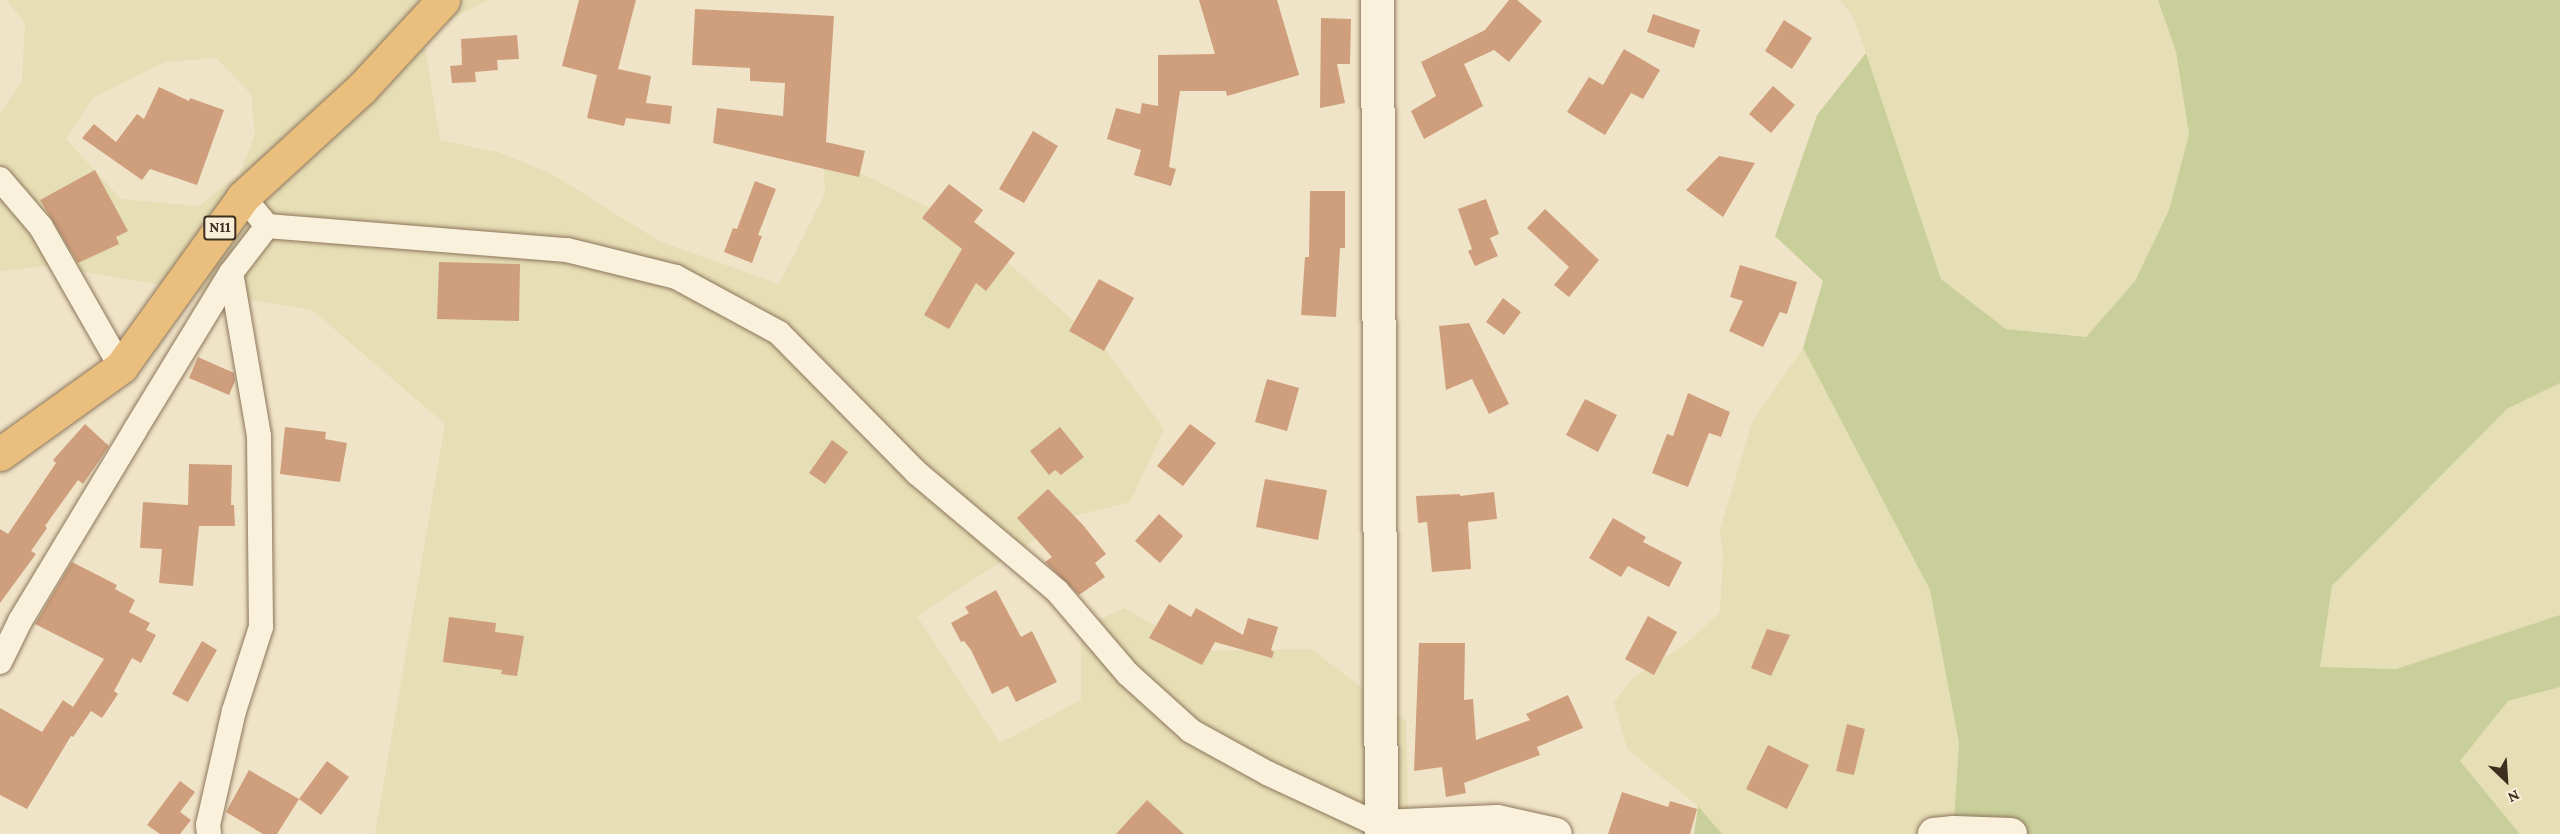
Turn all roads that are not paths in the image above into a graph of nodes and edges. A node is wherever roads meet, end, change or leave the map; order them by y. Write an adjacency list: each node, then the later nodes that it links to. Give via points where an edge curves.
1 (443, 0): 4 (highway, N11, via 361,88)
2 (1377, 0): 10 (main road)
3 (0, 179): 7 (street, via 41,226)
4 (243, 197): 5 (street); 7 (highway, N11)
5 (267, 226): 6 (street); 10 (street, via 567,250 676,277 779,333 917,473 1056,591 1128,674 1191,731)
6 (231, 273): 9 (street, via 20,621); 11 (street, via 258,436 261,627 234,711)
7 (121, 367): 8 (highway, N11)
8 (0, 454)
9 (0, 662)
10 (1381, 830): 12 (street, via 1497,820)
11 (209, 834)
12 (1556, 834)
13 (1934, 834): 14 (street)
14 (2012, 834)

